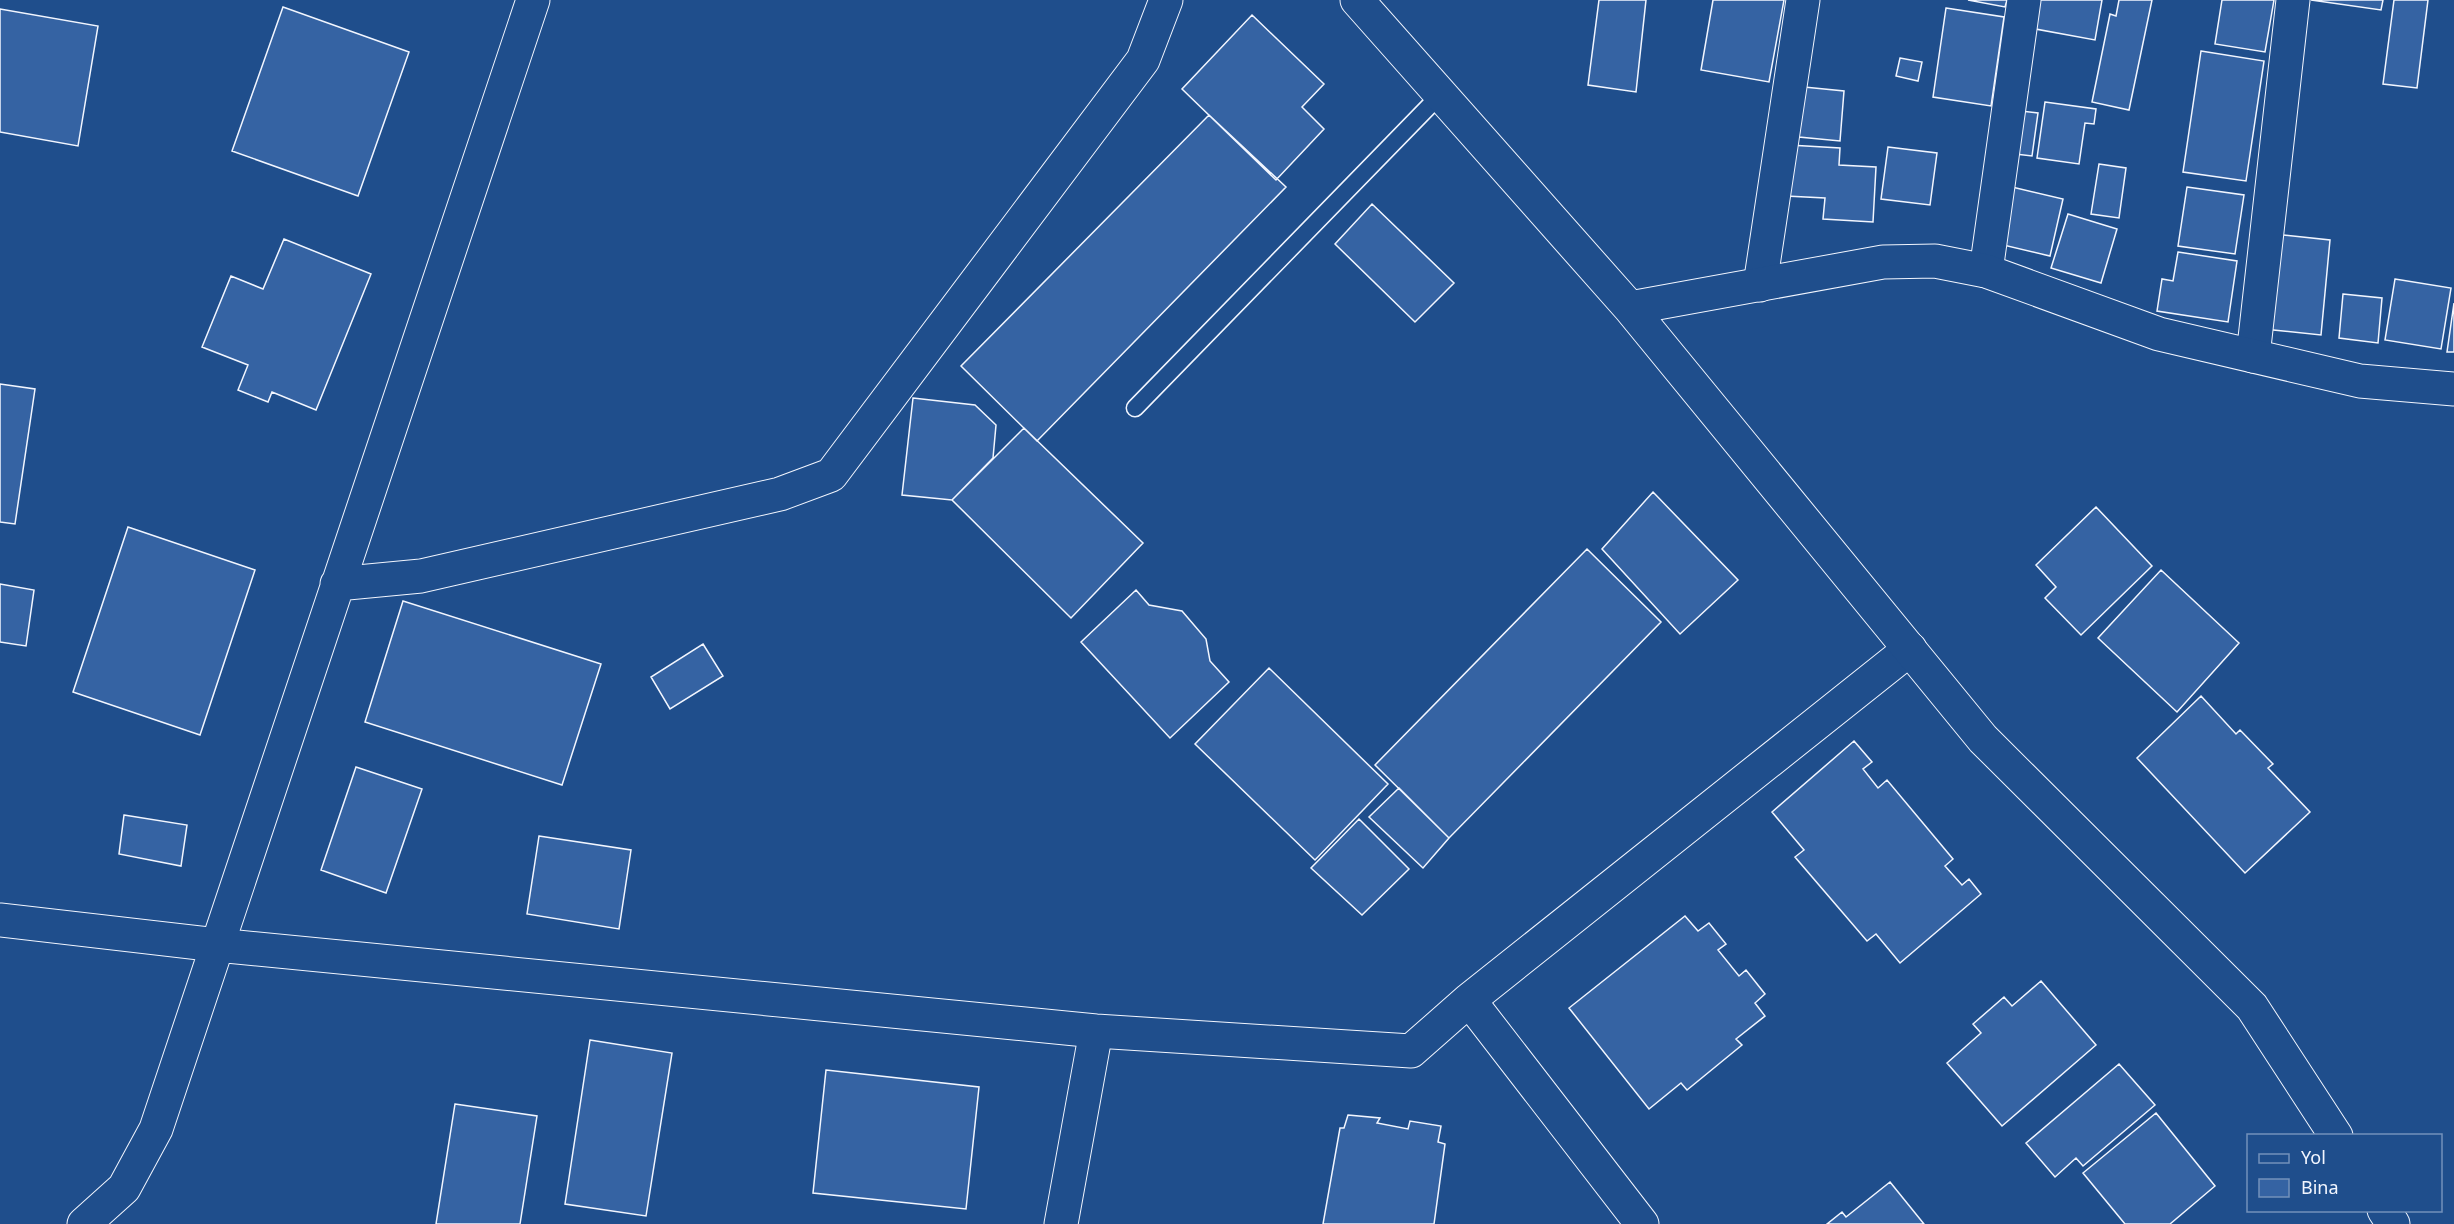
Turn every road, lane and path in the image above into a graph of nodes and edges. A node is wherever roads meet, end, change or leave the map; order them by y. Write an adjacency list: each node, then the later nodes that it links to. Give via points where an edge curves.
1 (532, 0): 14 (street)
2 (1166, 0): 14 (street, via 1143,60 831,474 780,494 421,576)
3 (1357, 0): 7 (street)
4 (1803, 0): 9 (street)
5 (2024, 0): 8 (street)
6 (2293, 0): 11 (street)
7 (1440, 95): 10 (street); 13 (lane)
8 (1986, 271): 9 (street, via 1935,261 1883,262); 11 (street, via 2159,334)
9 (1760, 285): 10 (street)
10 (1630, 308): 15 (street)
11 (2253, 356): 12 (street, via 2360,381)
12 (2454, 389)
13 (1136, 408)
14 (337, 584): 17 (street)
15 (1910, 650): 18 (street); 20 (street, via 1983,739 2252,1007)
16 (0, 920): 17 (street)
17 (217, 945): 19 (street); 21 (street, via 156,1129 124,1188)
18 (1469, 1000): 19 (street, via 1411,1052); 23 (street)
19 (1095, 1031): 22 (street)
20 (2335, 1134)
21 (84, 1224)
22 (1061, 1224)
23 (1642, 1224)

